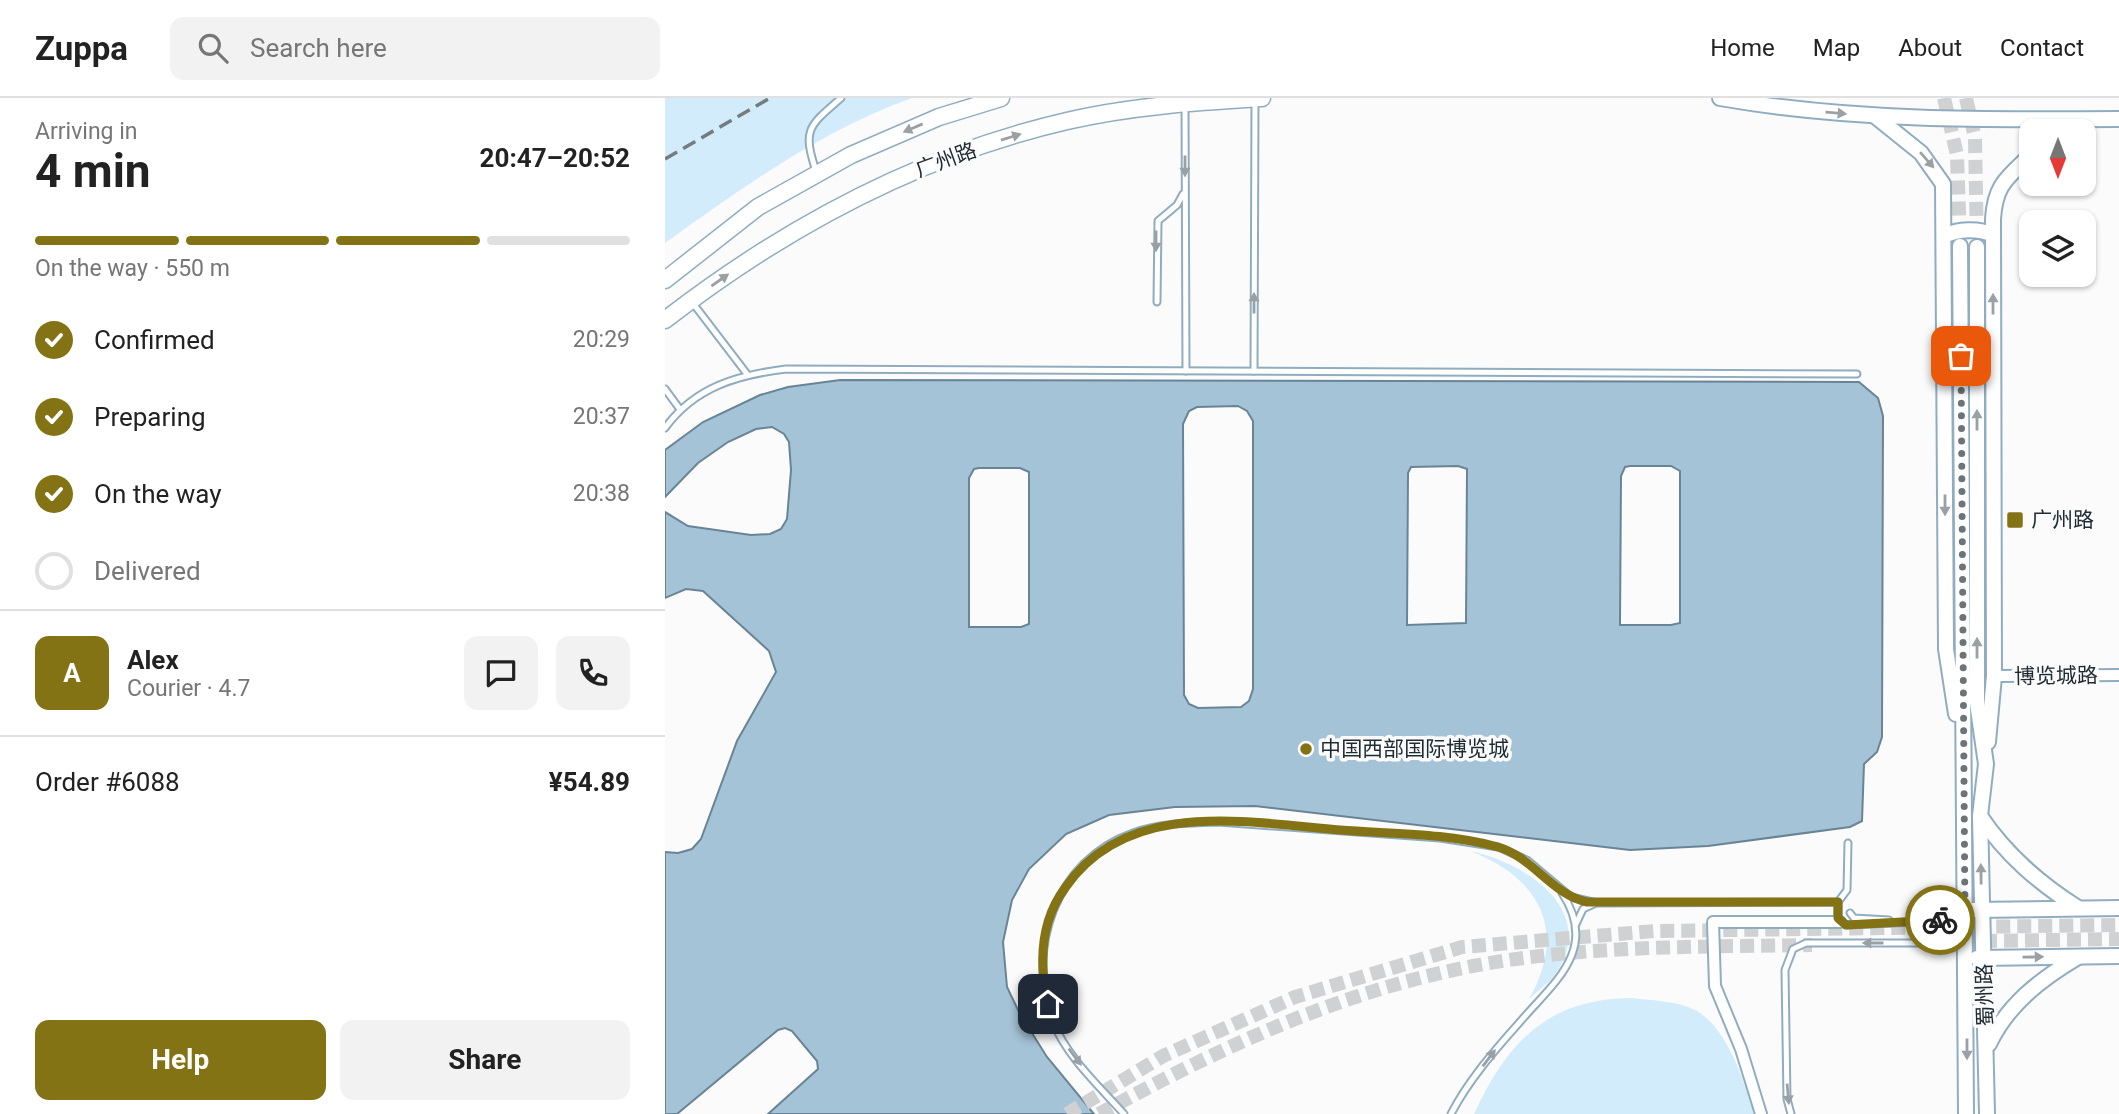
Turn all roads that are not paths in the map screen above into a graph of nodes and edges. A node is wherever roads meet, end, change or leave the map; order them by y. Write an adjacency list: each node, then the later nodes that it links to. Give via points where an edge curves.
1 (841, 98): 12 (lane, via 811,124 806,142)
2 (1000, 98): 12 (main road, 广州路, one-way to 12, via 917,126)
3 (1255, 98): 4 (main road, 广州路); 6 (main road, 广州路); 23 (lane, one-way to 3)
4 (1262, 98)
5 (1720, 98): 7 (main road, one-way to 7)
6 (1185, 100): 13 (lane, one-way to 13); 19 (main road, 广州路, one-way to 6, via 805,225 907,175 1067,121)
7 (1875, 116): 8 (main road); 15 (main road, one-way to 15, via 1937,172 1943,184)
8 (2073, 119)
9 (2097, 119): 10 (main road)
10 (2119, 119)
11 (2019, 167): 14 (main road, via 1994,198)
12 (817, 174): 18 (main road, 广州路, via 758,207)
13 (1185, 191): 20 (lane, one-way to 20, via 1158,221); 22 (lane)
14 (1993, 235): 15 (main road, via 1968,230); 30 (main road, one-way to 14)
15 (1944, 236): 32 (main road, one-way to 32, via 1946,649)
16 (1960, 246): 32 (main road, 蜀州路)
17 (1977, 247): 31 (main road, 蜀州路, one-way to 17, via 1977,702)
18 (665, 280)
19 (691, 301): 21 (main road, 广州路); 24 (lane)
20 (1157, 302)
21 (665, 320)
22 (1186, 371): 23 (lane); 24 (lane, via 826,368)
23 (1254, 371): 25 (lane)
24 (747, 374): 27 (lane, via 710,388)
25 (1857, 374)
26 (665, 389): 27 (lane)
27 (680, 408): 28 (lane)
28 (665, 428)
29 (2119, 675): 30 (street, 博览城路)
30 (1994, 676): 31 (main road)
31 (1986, 764): 33 (main road, 蜀州路)
32 (1963, 769): 42 (main road, 蜀州路)
33 (1980, 816): 39 (main road, 蜀州路, one-way to 33); 40 (main road, via 1997,841 2041,884)
34 (1848, 843): 36 (lane, via 1847,890)
35 (1560, 890): 37 (lane); 45 (lane, via 1571,909); 51 (lane, one-way to 51, via 1544,874 1498,847 1440,838 1217,822 1132,833 1109,845 1072,877 1054,904 1042,965 1048,1004 1062,1040)
36 (1838, 902): 37 (lane); 44 (lane)
37 (1597, 903): 45 (lane, via 1579,914)
38 (2118, 908): 40 (main road)
39 (1981, 909): 40 (main road); 42 (main road); 49 (main road, 蜀州路)
40 (2079, 909)
41 (1850, 913): 43 (lane, via 1854,918)
42 (1964, 915): 43 (lane); 46 (main road, 蜀州路)
43 (1899, 921): 44 (lane)
44 (1840, 922): 53 (street, via 1713,922 1715,986)
45 (1575, 932): 52 (lane, one-way to 45, via 1494,1051 1560,978 1572,954)
46 (1965, 953): 49 (main road); 54 (lane, one-way to 54, via 1929,943 1819,943 1793,949 1785,970); 55 (main road, 蜀州路, one-way to 55)
47 (2079, 957): 48 (main road); 49 (main road, one-way to 47); 50 (main road, via 2044,978 2001,1019)
48 (2117, 957)
49 (1984, 958): 50 (main road, 蜀州路)
50 (1987, 1048): 56 (main road, 蜀州路)
51 (1124, 1114)
52 (1451, 1114)
53 (1761, 1114)
54 (1791, 1114)
55 (1966, 1114)
56 (1987, 1114)

